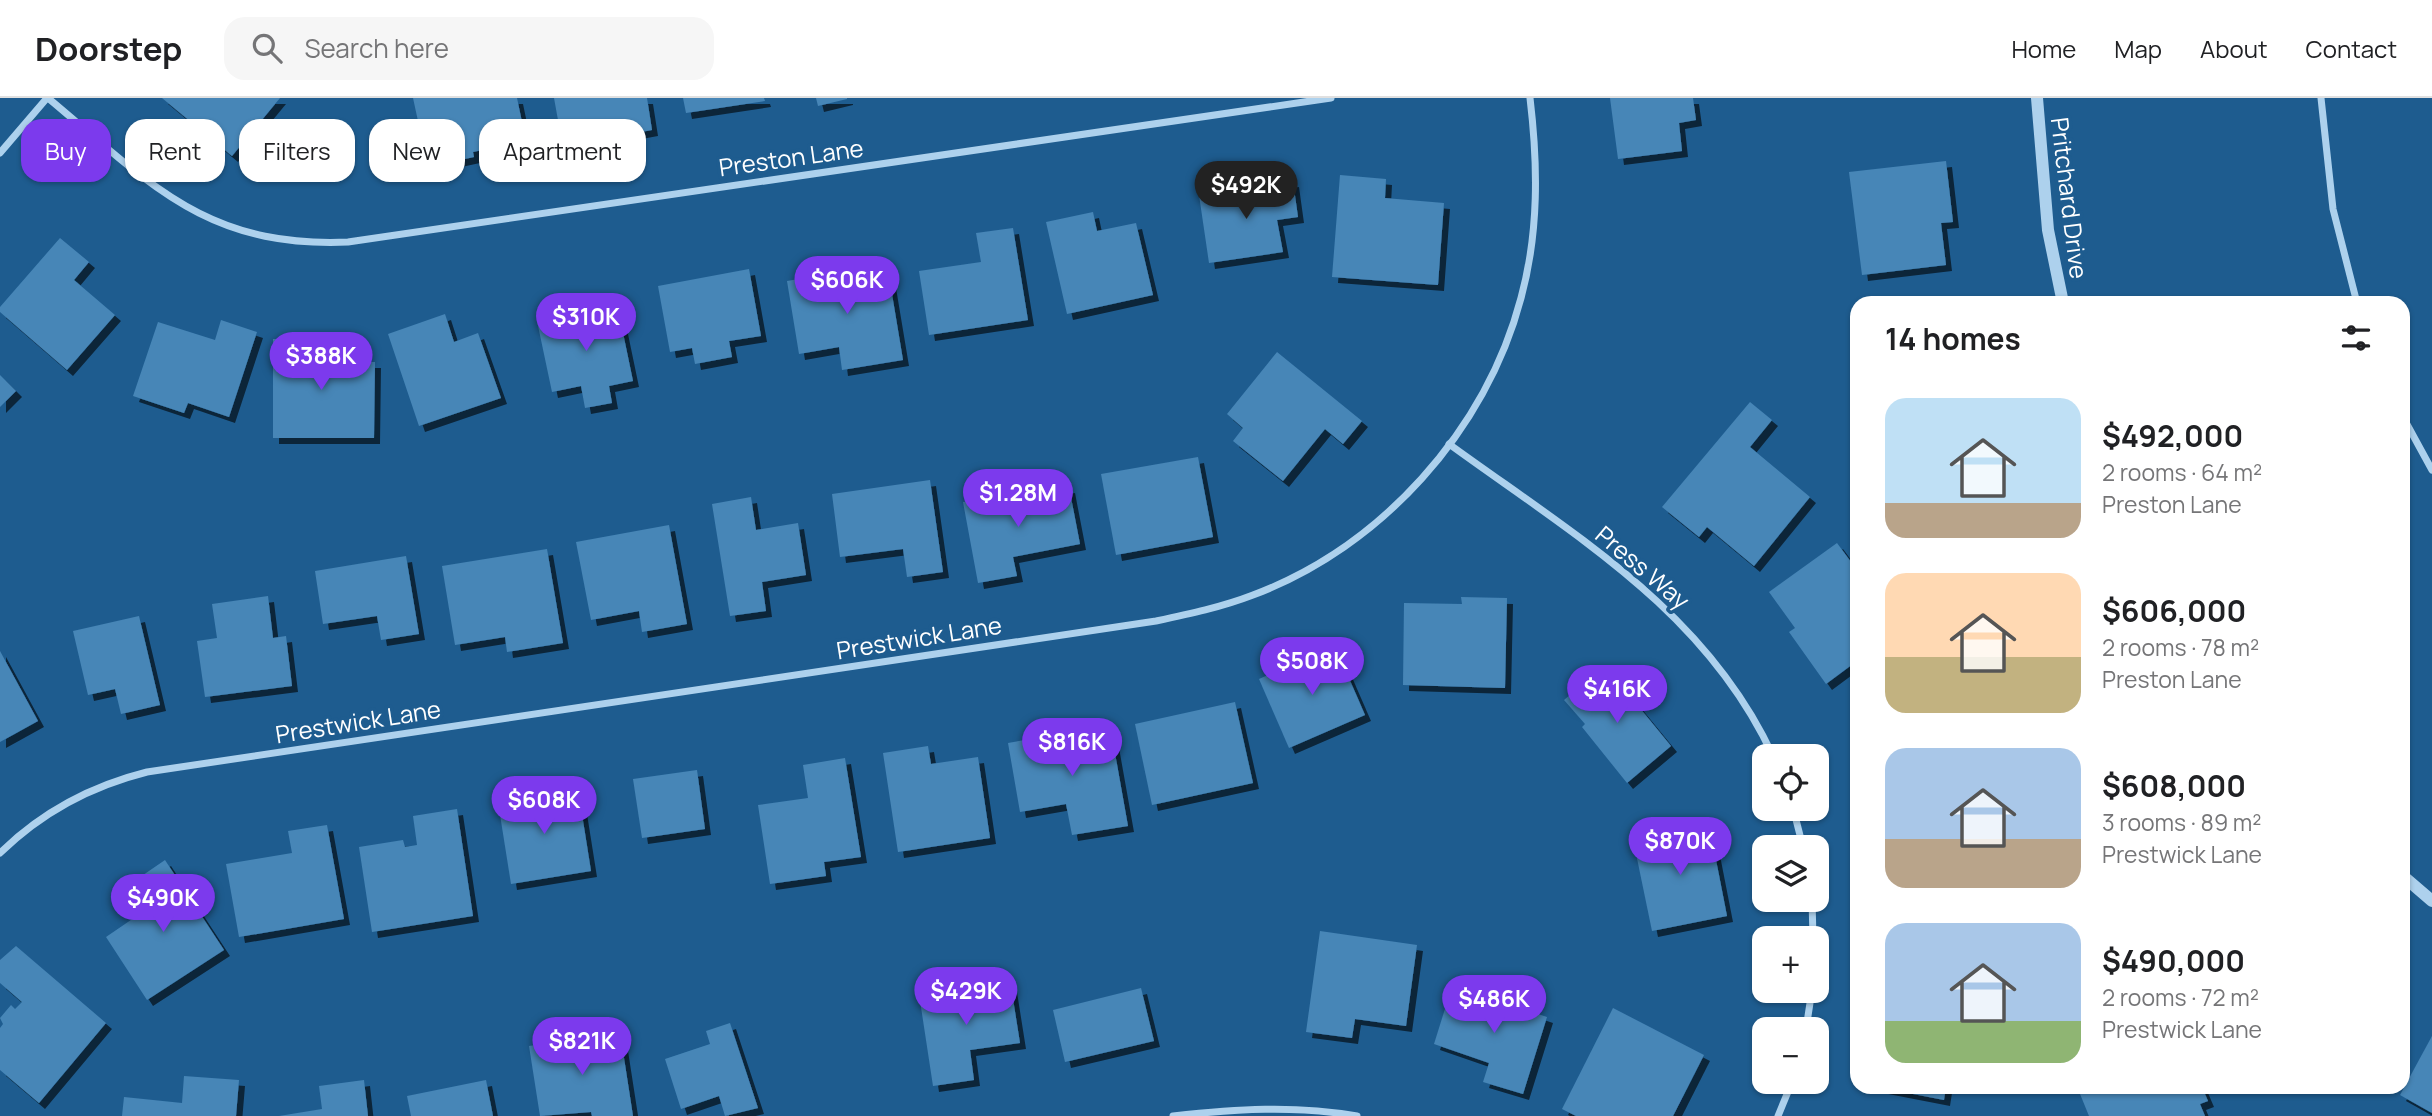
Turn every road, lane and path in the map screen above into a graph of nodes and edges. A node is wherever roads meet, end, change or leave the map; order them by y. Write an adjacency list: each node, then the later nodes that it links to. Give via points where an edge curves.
1 (47, 98): 2 (street, Preston Lane, via 192,212 264,237 320,243); 6 (street)
2 (1331, 98)
3 (1530, 98): 10 (street, Prestwick Lane, via 1536,202 1521,300 1497,363)
4 (2037, 98): 7 (street, Pritchard Drive, via 2048,230)
5 (2321, 98): 8 (street, via 2333,209)
6 (0, 153)
7 (2062, 296)
8 (2355, 296)
9 (2410, 430): 11 (street)
10 (1449, 444): 12 (street, Press Way, via 1617,567 1687,628 1739,694); 13 (street, Prestwick Lane, via 1404,498 1349,543 1292,578 1221,605 1156,621 147,772 118,779 69,802 36,822)
11 (2432, 470)
12 (1766, 744)
13 (0, 853)
14 (2410, 884): 15 (street)
15 (2432, 901)
16 (1787, 1094): 19 (street)
17 (1173, 1116): 18 (street, via 1254,1108)
18 (1357, 1116)
19 (1778, 1116)

